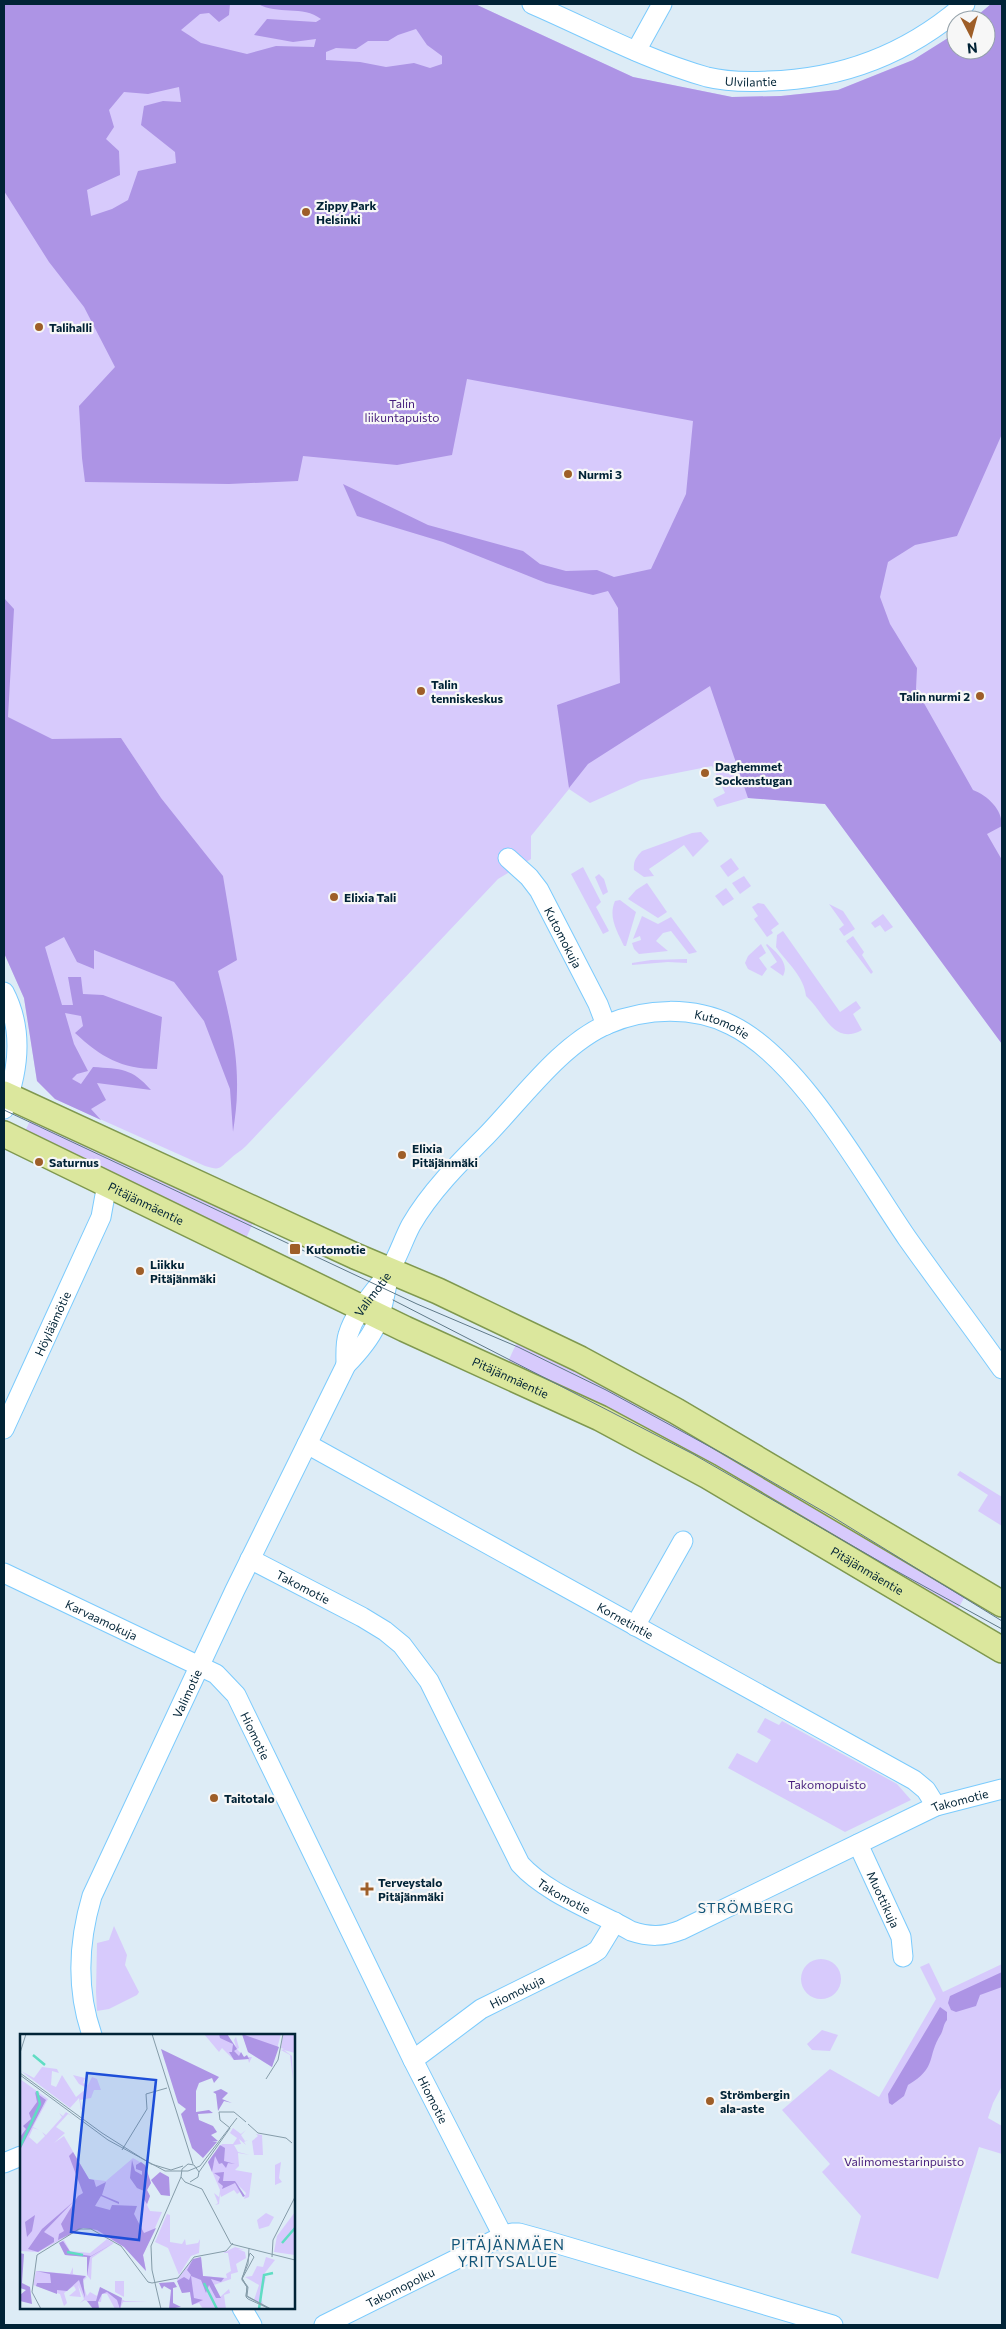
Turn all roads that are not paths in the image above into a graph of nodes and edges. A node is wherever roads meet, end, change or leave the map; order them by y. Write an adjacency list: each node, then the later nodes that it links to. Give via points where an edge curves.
1 (532, 4): 4 (street, Ulvilantie)
2 (662, 4): 4 (street)
3 (965, 4): 4 (street, Ulvilantie, via 904,47 868,63 815,77 756,82 724,80)
4 (636, 51)
5 (508, 858): 7 (street, Kutomokuja, via 539,890)
6 (4, 992): 8 (street, via 15,1020 18,1040 16,1072)
7 (606, 1025): 11 (street, Kutomotie, via 583,1037 566,1052 426,1202); 13 (street, Kutomotie, via 652,1012 690,1013 732,1025 764,1046 828,1121)
8 (5, 1100): 11 (main road)
9 (4, 1134): 10 (main road, Pitäjänmäentie)
10 (116, 1189): 12 (main road, Pitäjänmäentie); 14 (street, Höyläämötie)
11 (390, 1270): 12 (street, Valimotie); 19 (main road, via 580,1360 676,1411)
12 (371, 1312): 15 (street, Valimotie, via 347,1337 346,1365); 21 (main road, Pitäjänmäentie, via 600,1418 708,1476)
13 (1002, 1369)
14 (4, 1429)
15 (308, 1444): 17 (street, Valimotie); 20 (street, Kornetintie)
16 (683, 1541): 20 (street)
17 (250, 1559): 22 (street, Valimotie); 26 (street, Takomotie, via 362,1617 402,1645 428,1681 520,1864 537,1880)
18 (4, 1573): 22 (street, Karvaamokuja)
19 (1002, 1604)
20 (635, 1626): 24 (street, Kornetintie, via 914,1780 926,1790)
21 (1002, 1650)
22 (199, 1666): 28 (street, Valimotie, via 92,1896 82,1935 80,1959 83,2004); 29 (street, Hiomotie, via 216,1674 236,1694)
23 (1002, 1789): 24 (street, Takomotie)
24 (936, 1806): 25 (street, Takomotie)
25 (858, 1844): 26 (street, Takomotie, via 670,1934 643,1935); 27 (street, Muottikuja, via 901,1938)
26 (615, 1922): 29 (street, Hiomokuja, via 598,1950 481,2009)
27 (903, 1957)
28 (92, 2034)
29 (413, 2060): 32 (street, Hiomotie)
30 (20, 2156): 31 (street)
31 (4, 2163)
32 (503, 2236): 35 (street, Takomopolku); 36 (street, via 519,2233)
33 (243, 2309): 34 (street)
34 (252, 2325)
35 (324, 2325)
36 (833, 2325)

